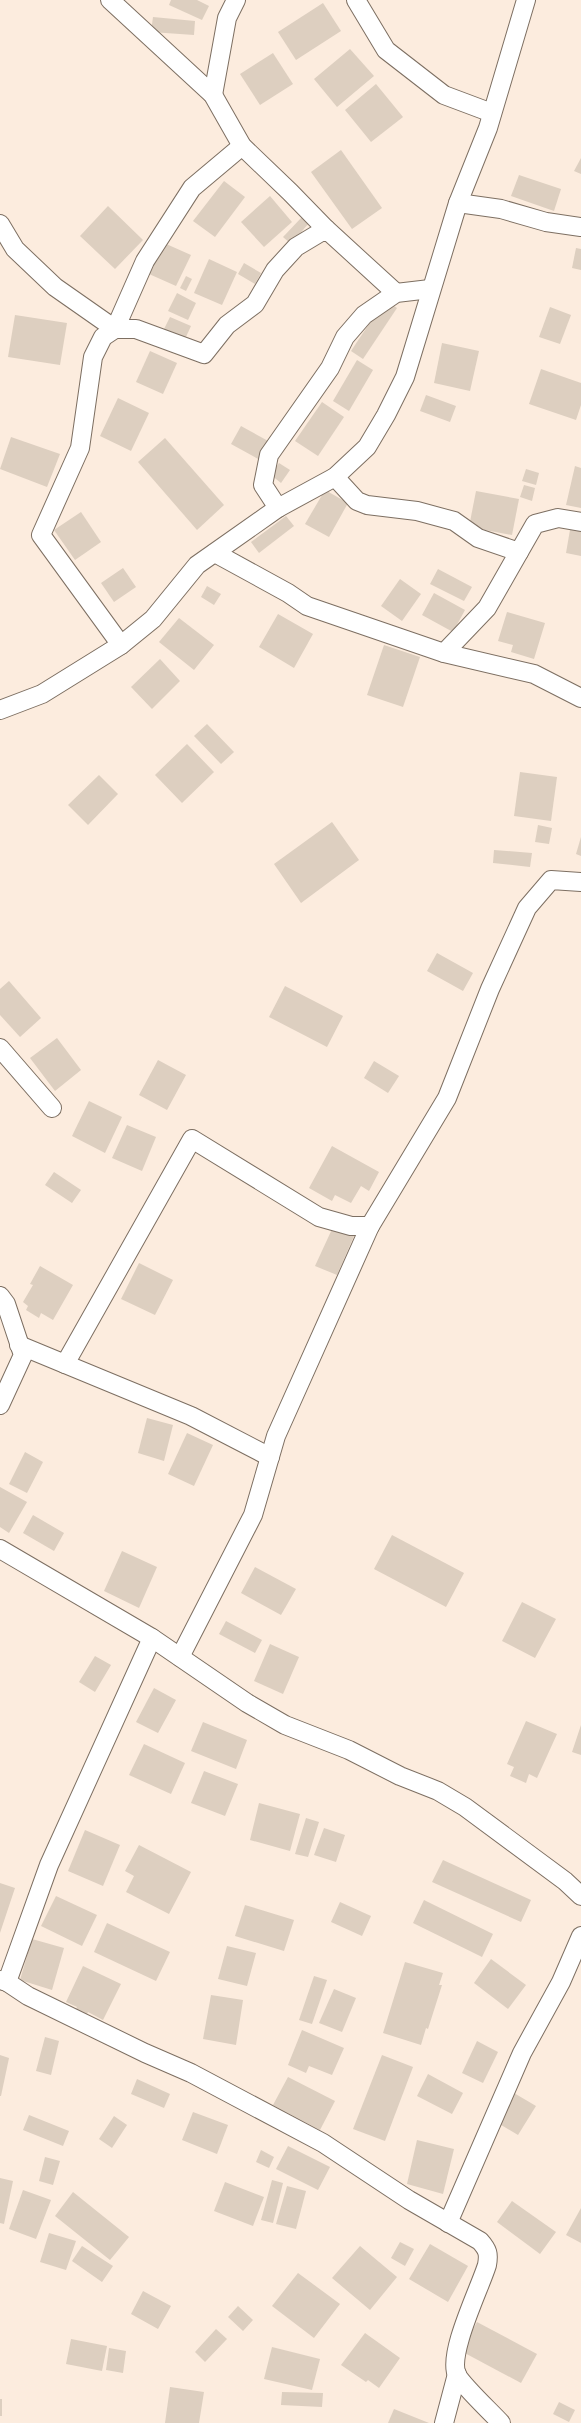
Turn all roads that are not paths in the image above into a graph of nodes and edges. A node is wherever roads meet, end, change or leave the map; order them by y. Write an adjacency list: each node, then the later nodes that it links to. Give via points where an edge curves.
1 (110, 0): 5 (street)
2 (236, 0): 5 (street, via 226,18)
3 (356, 0): 6 (street, via 386,50 444,95)
4 (526, 0): 6 (street)
5 (213, 95): 7 (street)
6 (492, 113): 8 (street)
7 (242, 146): 11 (street); 14 (street, via 192,188 145,261)
8 (458, 203): 10 (street, via 501,208 546,222); 12 (street)
9 (0, 224): 14 (street, via 15,249 55,287)
10 (581, 227)
11 (326, 229): 13 (street); 14 (street, via 296,247 275,270 254,304 227,325 204,354 136,329)
12 (430, 289): 13 (street); 15 (street, via 405,377 386,415 367,447)
13 (396, 293): 16 (street, via 364,315 345,337 330,368 269,455 263,485)
14 (115, 329): 20 (street, via 103,337 93,356 80,448 41,535)
15 (335, 478): 16 (street); 18 (street, via 358,501 367,505 417,511 454,521 478,538)
16 (278, 508): 19 (street)
17 (581, 522): 18 (street, via 558,518 535,524)
18 (519, 552): 21 (street, via 487,608)
19 (215, 553): 20 (street, via 198,565 153,620); 21 (street, via 307,606)
20 (121, 645): 23 (street, via 42,694)
21 (444, 653): 22 (street, via 534,674)
22 (581, 698)
23 (0, 710)
24 (581, 882): 27 (street, via 551,880 526,908 447,1098)
25 (0, 1048): 26 (street)
26 (52, 1108)
27 (370, 1226): 30 (street, via 351,1226 319,1216 192,1139); 32 (street, via 276,1436)
28 (0, 1296): 29 (street, via 6,1304)
29 (19, 1344): 30 (street); 31 (street, via 23,1356)
30 (65, 1364): 32 (street, via 191,1416)
31 (0, 1405)
32 (270, 1457): 35 (street, via 253,1515)
33 (0, 1549): 34 (street)
34 (152, 1638): 35 (street); 38 (street, via 49,1865)
35 (180, 1657): 36 (street, via 285,1725 438,1790 566,1881)
36 (581, 1896)
37 (581, 1936): 39 (street, via 561,1982 522,2053)
38 (4, 1981): 39 (street, via 28,1996 191,2073 323,2144)
39 (448, 2223): 40 (street, via 480,2241 489,2255 478,2293 457,2343)
40 (457, 2374): 41 (street); 42 (street)
41 (444, 2423)
42 (501, 2423)

